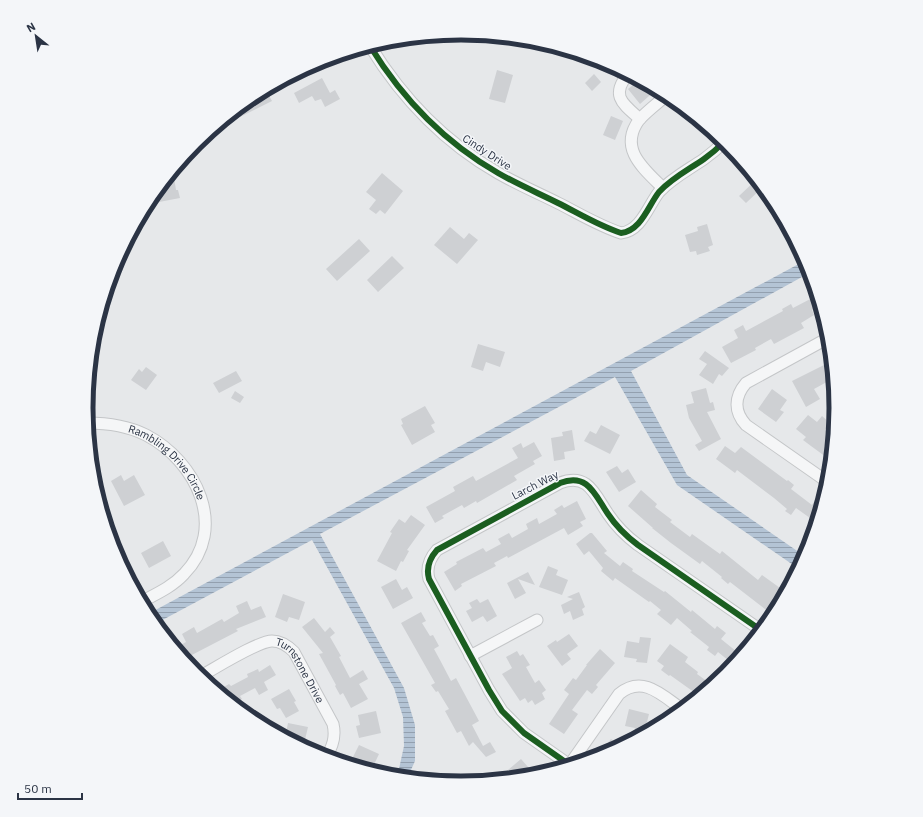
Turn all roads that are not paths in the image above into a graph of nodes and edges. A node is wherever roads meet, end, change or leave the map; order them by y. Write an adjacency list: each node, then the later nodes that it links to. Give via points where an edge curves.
1 (373, 51): 6 (street, Cindy Drive, via 415,107 470,155 522,185 615,231 627,232 636,227)
2 (625, 79): 4 (street, via 620,87 619,96 625,106)
3 (662, 99): 4 (street)
4 (640, 119): 6 (street, via 632,136 631,149)
5 (720, 146): 6 (street)
6 (663, 188)
7 (824, 340): 9 (street, via 746,383 738,394 737,407 746,425)
8 (94, 423): 10 (street, Rambling Drive Circle, via 132,429 159,443 177,458 200,493 205,522 203,541 196,558 185,574 166,589)
9 (823, 478)
10 (146, 599)
11 (537, 620): 13 (street)
12 (758, 628): 13 (street, Larch Way, via 638,545 619,528 593,489 585,483 572,480 546,490 442,546 432,555 428,567 429,579)
13 (470, 656): 18 (street, via 495,701 511,721)
14 (206, 673): 16 (street, Turnstone Drive, via 265,642 278,642 289,647 333,724 334,736)
15 (678, 707): 17 (street, via 649,687 630,687 619,694)
16 (329, 752)
17 (575, 758)
18 (564, 762)

